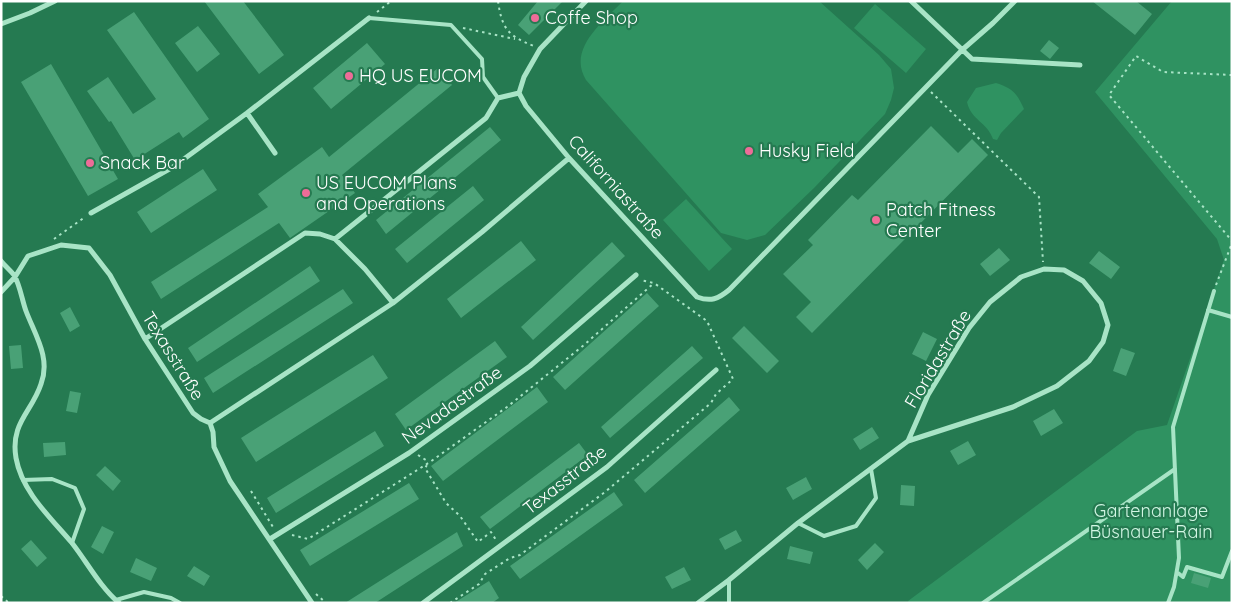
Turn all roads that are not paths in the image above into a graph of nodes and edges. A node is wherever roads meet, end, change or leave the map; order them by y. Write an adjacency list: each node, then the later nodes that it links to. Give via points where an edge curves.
1 (55, 1): 6 (street)
2 (586, 1): 9 (street, via 540,49)
3 (1015, 1): 7 (street)
4 (916, 3): 7 (street)
5 (369, 18): 10 (lane, via 451,25 482,59 483,77); 11 (street)
6 (1, 24)
7 (962, 50): 8 (street, via 972,59); 13 (street, Californiastraße, via 729,290 715,299 697,296)
8 (1080, 65)
9 (519, 93): 10 (street); 13 (street, Californiastraße)
10 (498, 98): 15 (street, via 486,118)
11 (247, 113): 12 (street); 14 (street, via 173,167)
12 (274, 153)
13 (569, 158): 21 (street)
14 (91, 213)
15 (334, 239): 21 (street); 24 (street, via 305,233)
16 (1, 261): 17 (street)
17 (14, 277): 20 (street); 24 (street, Texasstraße, via 28,256 61,245 89,248 110,275); 30 (street, via 38,336 44,363 42,384 16,430 16,458)
18 (634, 277): 32 (street, Nevadastraße, via 530,366 412,451)
19 (1214, 291): 22 (lane)
20 (1, 292)
21 (393, 303): 26 (street)
22 (1208, 310): 23 (lane); 29 (lane, via 1173,427)
23 (1232, 317)
24 (145, 339): 26 (street, Texasstraße, via 193,414)
25 (716, 370): 40 (street, Texasstraße, via 607,467)
26 (210, 422): 32 (street, Texasstraße, via 214,447 230,481)
27 (908, 441): 27 (street, Floridastraße, via 1013,407 1057,386 1089,360 1102,342 1108,325 1101,303 1083,281 1064,270 1044,269 1021,277 990,302 969,328 928,395); 28 (street, Floridastraße)
28 (871, 469): 31 (street, Floridastraße); 31 (lane, via 876,498 856,526 824,536)
29 (1175, 469): 35 (lane); 43 (lane)
30 (23, 480): 33 (street, via 48,517); 33 (lane, via 52,479 75,488 84,509)
31 (798, 523): 36 (street, Floridastraße)
32 (270, 539): 39 (street, Texasstraße)
33 (72, 543): 37 (street)
34 (1232, 551): 35 (lane, via 1222,577 1187,567 1183,577)
35 (1178, 573): 44 (lane)
36 (729, 580): 41 (street, Floridastraße); 42 (lane)
37 (118, 601): 38 (lane, via 144,592)
38 (180, 603)
39 (312, 603)
40 (423, 603)
41 (698, 603)
42 (729, 603)
43 (983, 603)
44 (1168, 603)

